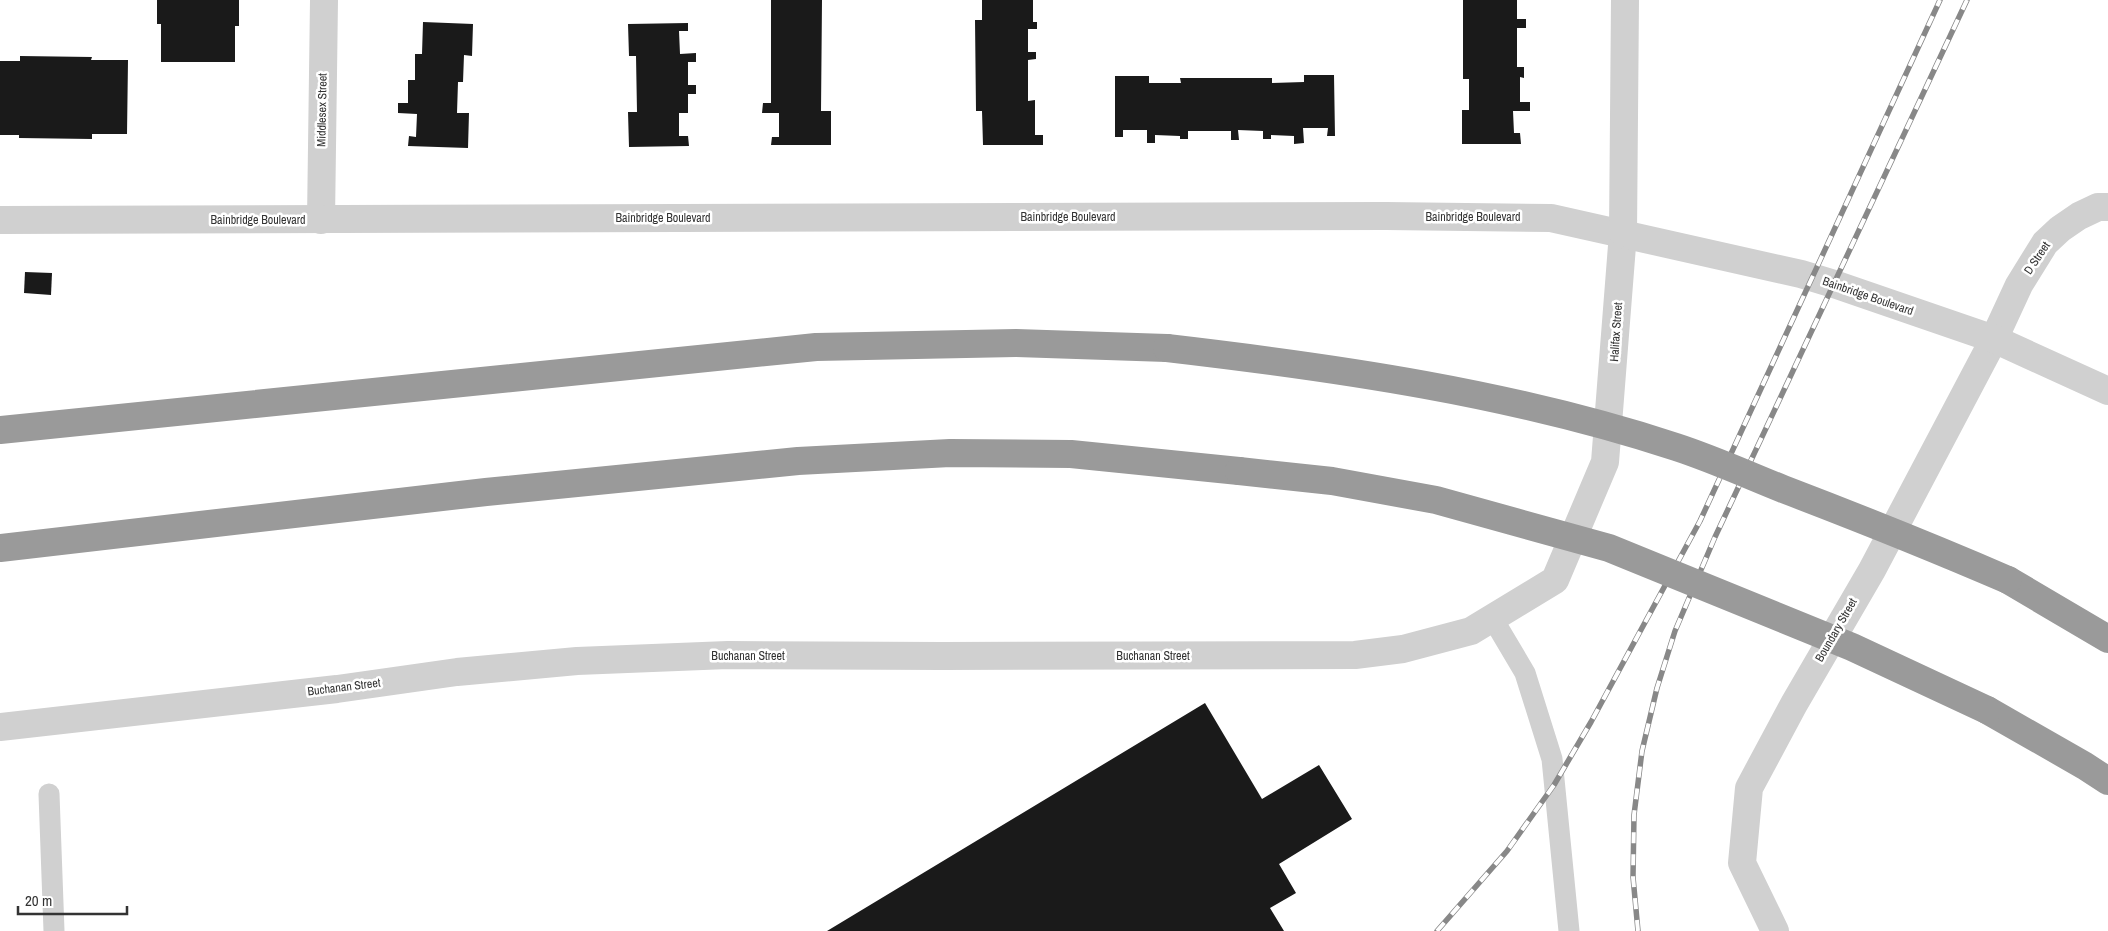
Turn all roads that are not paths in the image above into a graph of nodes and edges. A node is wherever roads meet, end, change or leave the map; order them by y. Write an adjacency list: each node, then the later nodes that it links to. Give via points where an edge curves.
1 (324, 0): 5 (street, Middlesex Street)
2 (1625, 0): 6 (street, Halifax Street)
3 (2108, 207): 7 (street, D Street, via 2098,207 2079,216 2045,243 2019,285)
4 (0, 220): 5 (street, Bainbridge Boulevard)
5 (321, 220): 6 (street, Bainbridge Boulevard, via 1551,218)
6 (1623, 233): 7 (street, Bainbridge Boulevard, via 1801,274); 11 (street, Halifax Street, via 1606,462 1555,580)
7 (1994, 339): 8 (street, Bainbridge Boulevard); 18 (street, Boundary Street, via 1872,570 1749,788 1742,863)
8 (2108, 392)
9 (0, 430): 12 (highway, bridge, via 816,347 1016,343 1167,348 1407,381 1550,412 1677,448 2008,580)
10 (0, 548): 14 (highway, bridge, via 486,492 798,461 950,453 1071,454 1239,470 1332,481 1436,500 1609,548 1852,647 1987,710)
11 (1493, 619): 13 (street, Buchanan Street, via 1471,631 1402,649 1355,655 728,655 577,661 457,672 337,689); 17 (lane, via 1525,673 1552,759)
12 (2108, 639)
13 (0, 727)
14 (2108, 781)
15 (49, 794): 16 (lane)
16 (54, 931)
17 (1570, 931)
18 (1775, 931)

